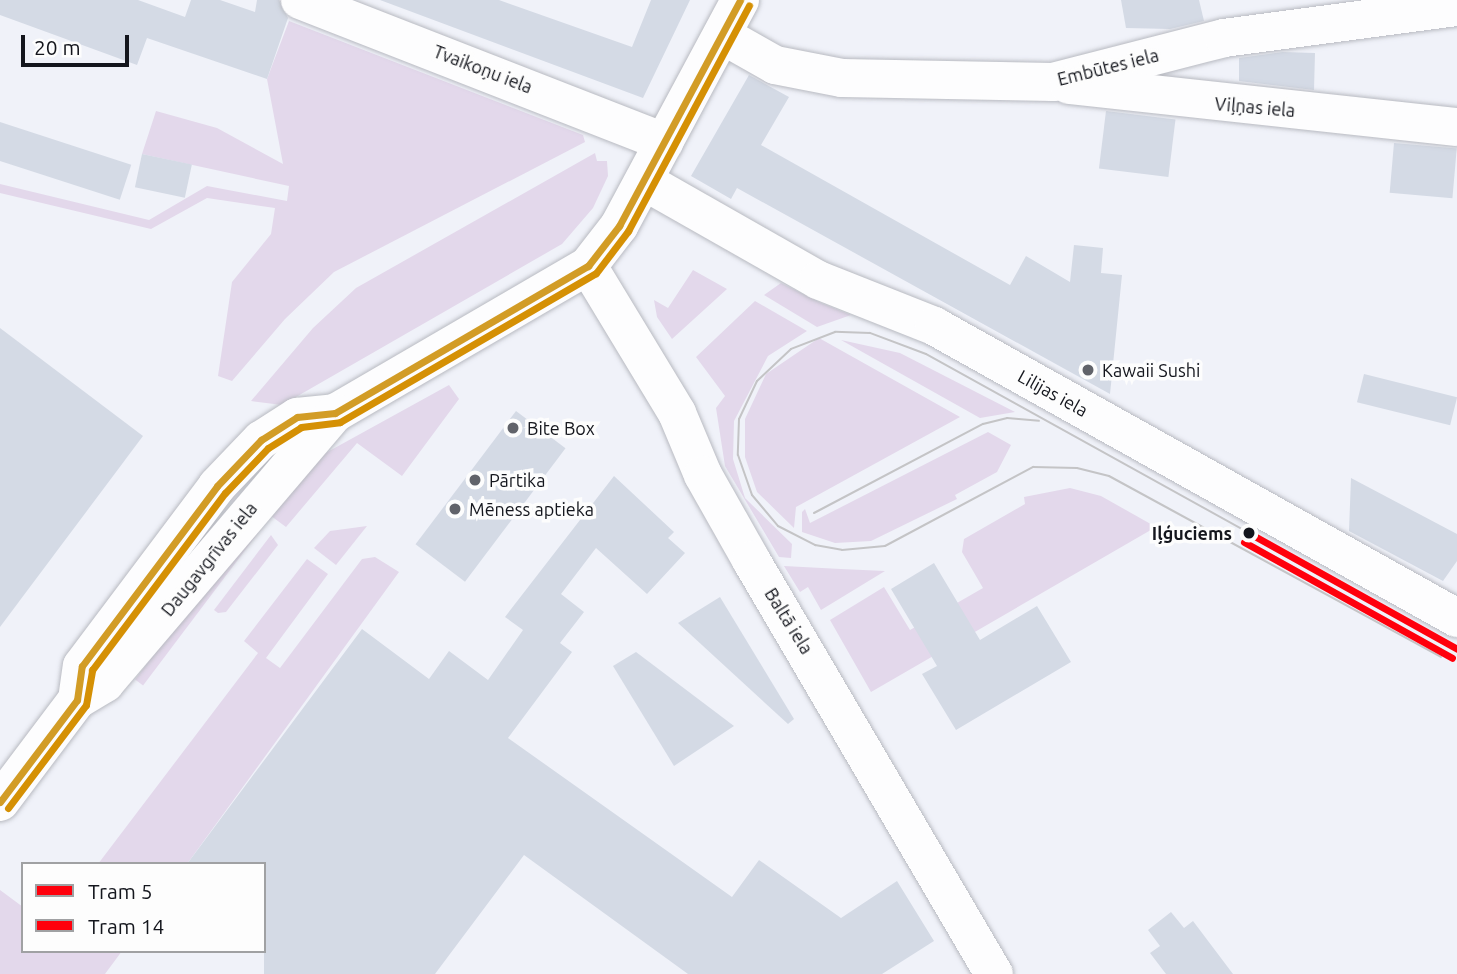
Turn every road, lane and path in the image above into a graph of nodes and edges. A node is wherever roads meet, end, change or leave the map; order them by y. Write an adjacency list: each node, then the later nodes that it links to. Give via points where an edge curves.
1 (300, 0): 7 (street, Tvaikoņu iela)
2 (740, 0): 4 (street, Daugavgrīvas iela)
3 (1457, 7): 5 (street, Embūtes iela, via 1224,38)
4 (722, 35): 5 (street, Embūtes iela, via 775,65 842,78); 7 (street, Daugavgrīvas iela)
5 (1053, 82): 6 (street, Viļņas iela, via 1195,102)
6 (1457, 127)
7 (664, 142): 8 (street, Daugavgrīvas iela)
8 (644, 181): 9 (street, Daugavgrīvas iela); 10 (street, Lilijas iela, via 818,280 934,326)
9 (588, 266): 11 (street, Daugavgrīvas iela, via 335,413 297,417 261,440 217,486 82,666 77,700); 12 (street, Baltā iela, via 677,413 703,475 751,560)
10 (1457, 618)
11 (0, 802)
12 (990, 968)

